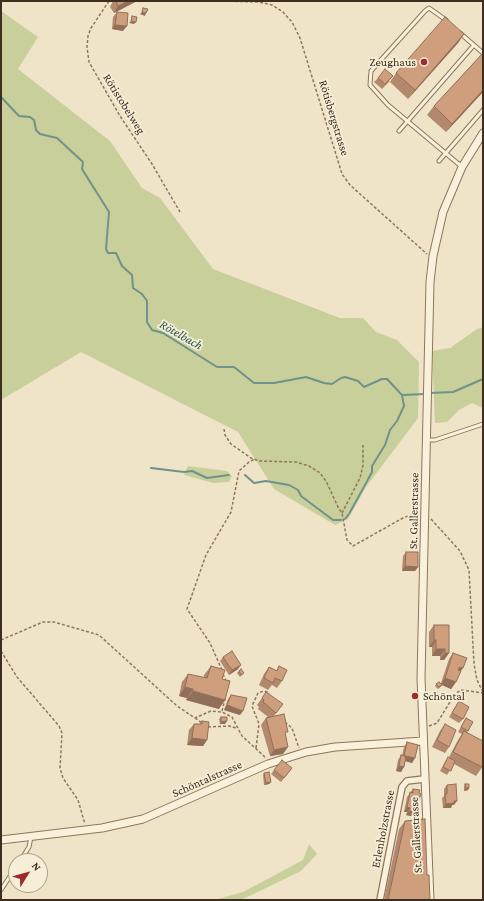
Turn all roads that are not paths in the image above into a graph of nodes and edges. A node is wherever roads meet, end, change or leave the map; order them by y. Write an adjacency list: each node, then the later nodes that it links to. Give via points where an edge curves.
1 (450, 24): 6 (lane, via 429,8 371,71 370,85 377,95)
2 (455, 28): 3 (lane)
3 (474, 45): 4 (lane); 6 (lane)
4 (483, 53)
5 (483, 110): 9 (lane)
6 (407, 121): 7 (lane); 9 (lane)
7 (399, 131)
8 (483, 133): 11 (street, St. Gallerstrasse)
9 (445, 154): 10 (lane); 11 (lane)
10 (439, 161)
11 (462, 167): 13 (street, St. Gallerstrasse, via 443,212 433,256 430,282)
12 (483, 424): 13 (lane, via 435,440)
13 (426, 440): 14 (street, St. Gallerstrasse)
14 (423, 741): 15 (street, St. Gallerstrasse); 16 (street, Schöntalstrasse, via 335,747 300,754 268,764 143,819 86,831)
15 (424, 779): 21 (street, Erlenholzstrasse, via 407,781 402,787); 22 (street, St. Gallerstrasse)
16 (31, 837): 17 (street, Schöntalstrasse); 18 (lane)
17 (1, 840)
18 (25, 853)
19 (8, 879): 20 (lane)
20 (1, 890)
21 (380, 900)
22 (430, 900)

